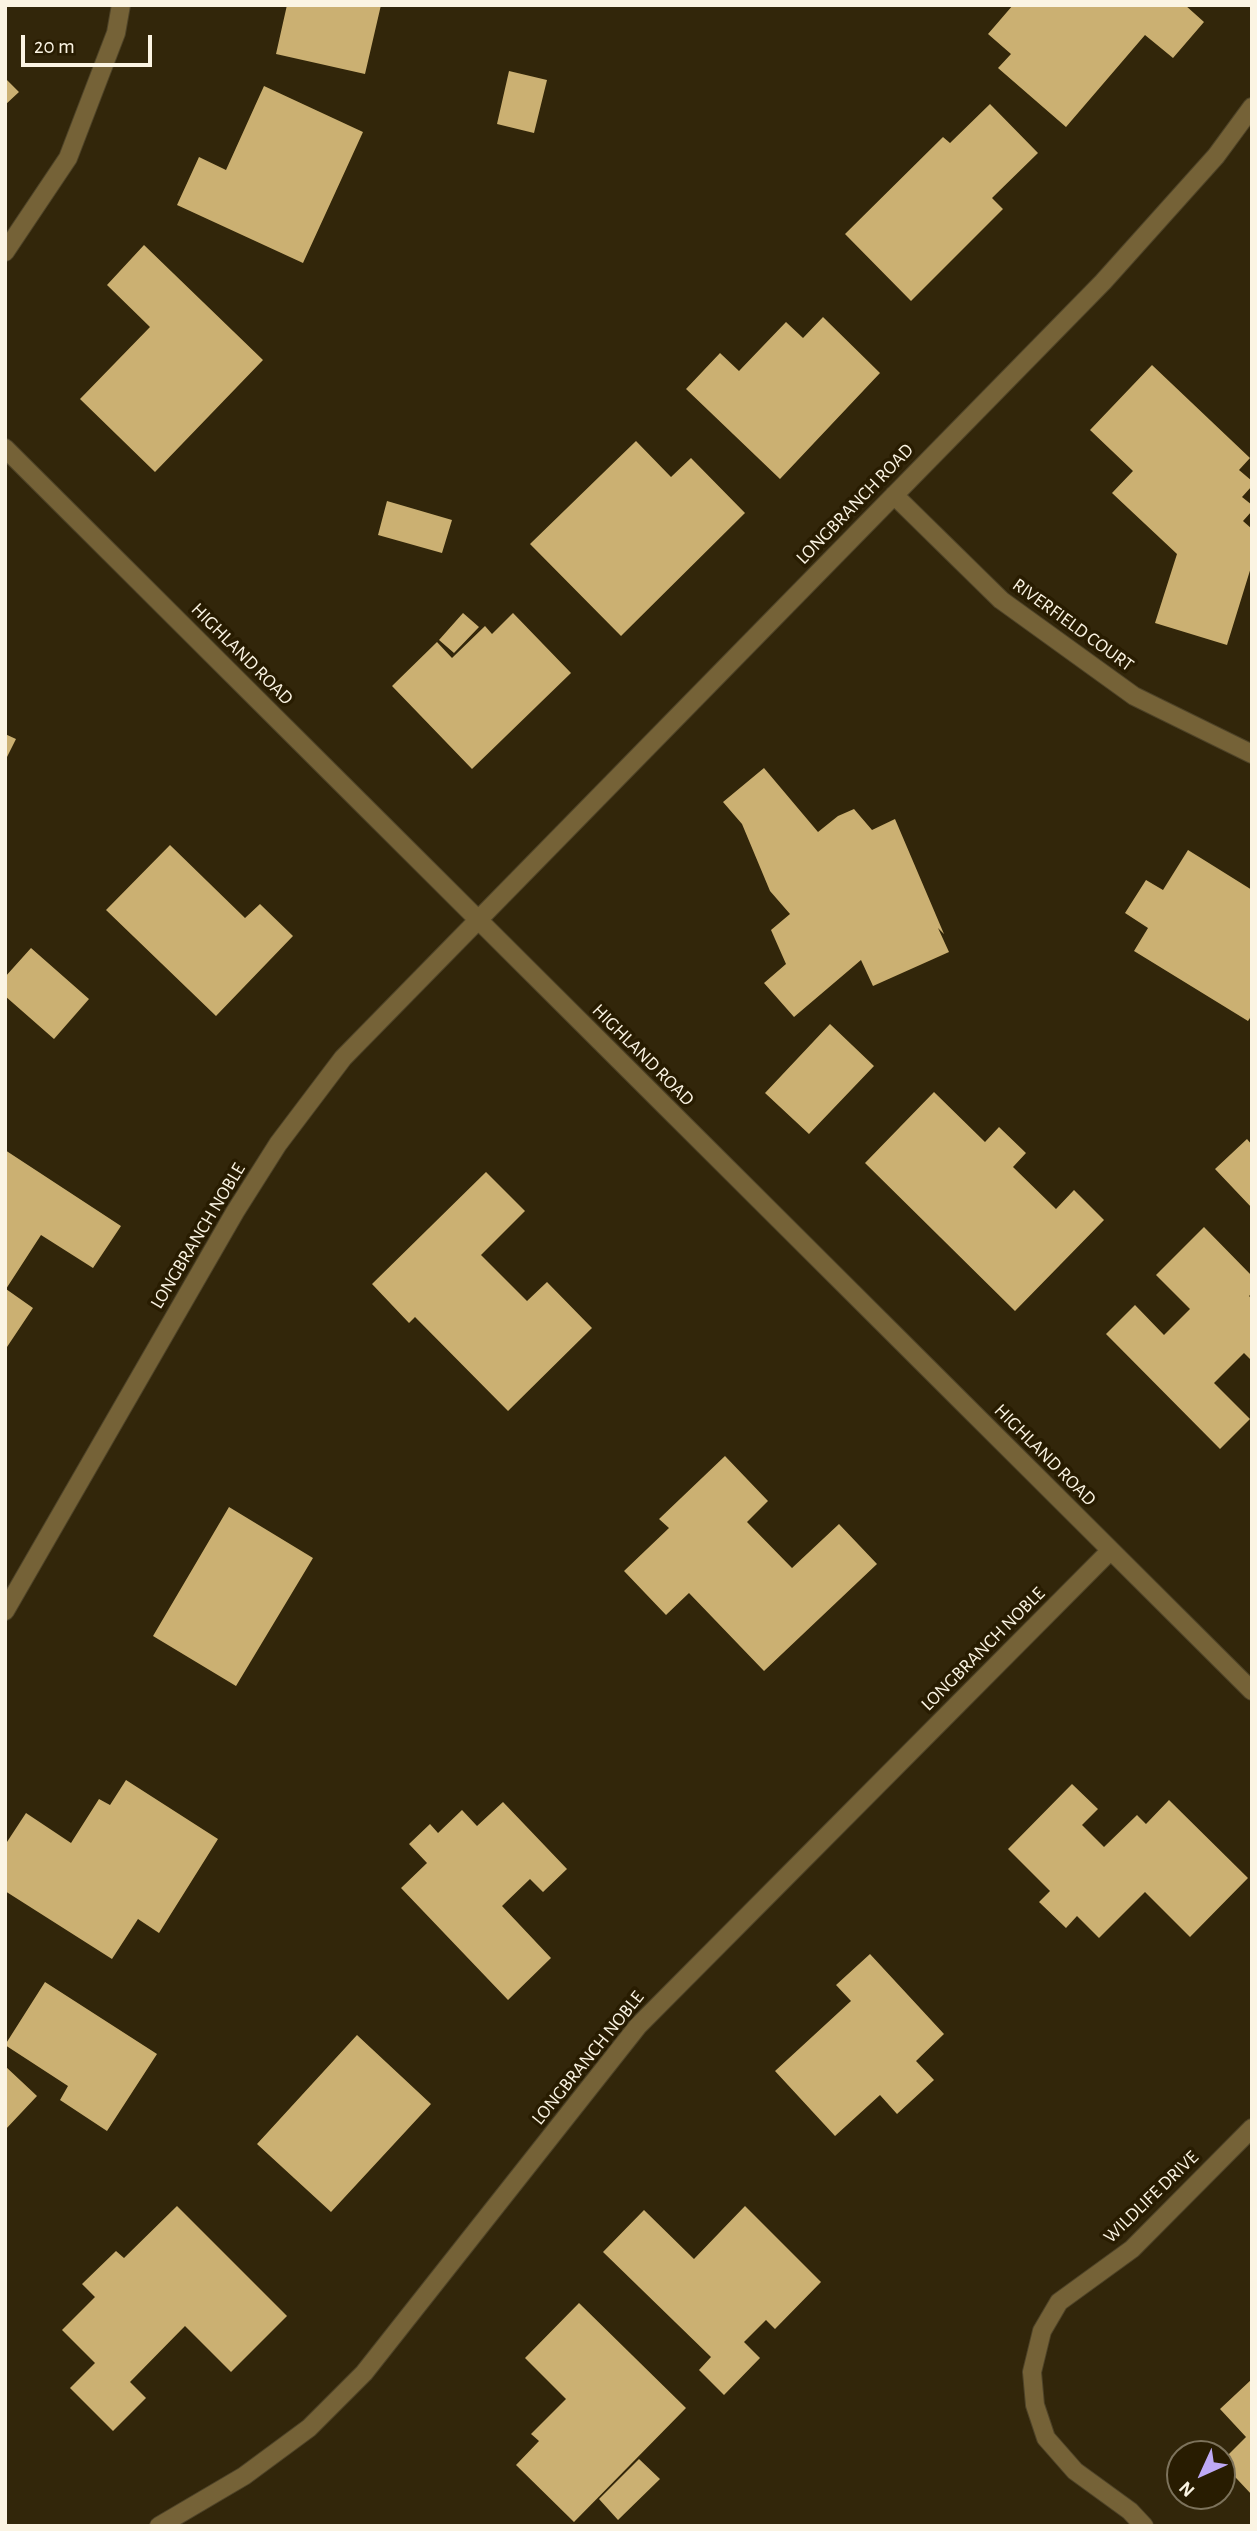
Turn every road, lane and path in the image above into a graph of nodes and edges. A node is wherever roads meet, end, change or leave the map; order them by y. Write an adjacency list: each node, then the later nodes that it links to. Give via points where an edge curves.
1 (121, 5): 3 (street, via 116,33 68,158)
2 (1252, 107): 5 (street, LONGBRANCH ROAD, via 1216,156 1103,282)
3 (5, 252)
4 (5, 447): 7 (street, HIGHLAND ROAD)
5 (894, 495): 6 (street, RIVERFIELD COURT, via 1012,608 1134,696); 7 (street, LONGBRANCH ROAD)
6 (1252, 754)
7 (477, 919): 8 (street, HIGHLAND ROAD); 9 (street, LONGBRANCH NOBLE, via 343,1058 278,1144)
8 (1110, 1550): 10 (street, HIGHLAND ROAD); 12 (street, LONGBRANCH NOBLE, via 638,2026 364,2373 309,2428 255,2468)
9 (5, 1611)
10 (1252, 1691)
11 (1252, 2128): 13 (street, WILDLIFE DRIVE, via 1132,2249 1059,2302 1042,2330 1032,2372 1035,2405 1046,2438 1075,2471)
12 (159, 2526)
13 (1144, 2526)

